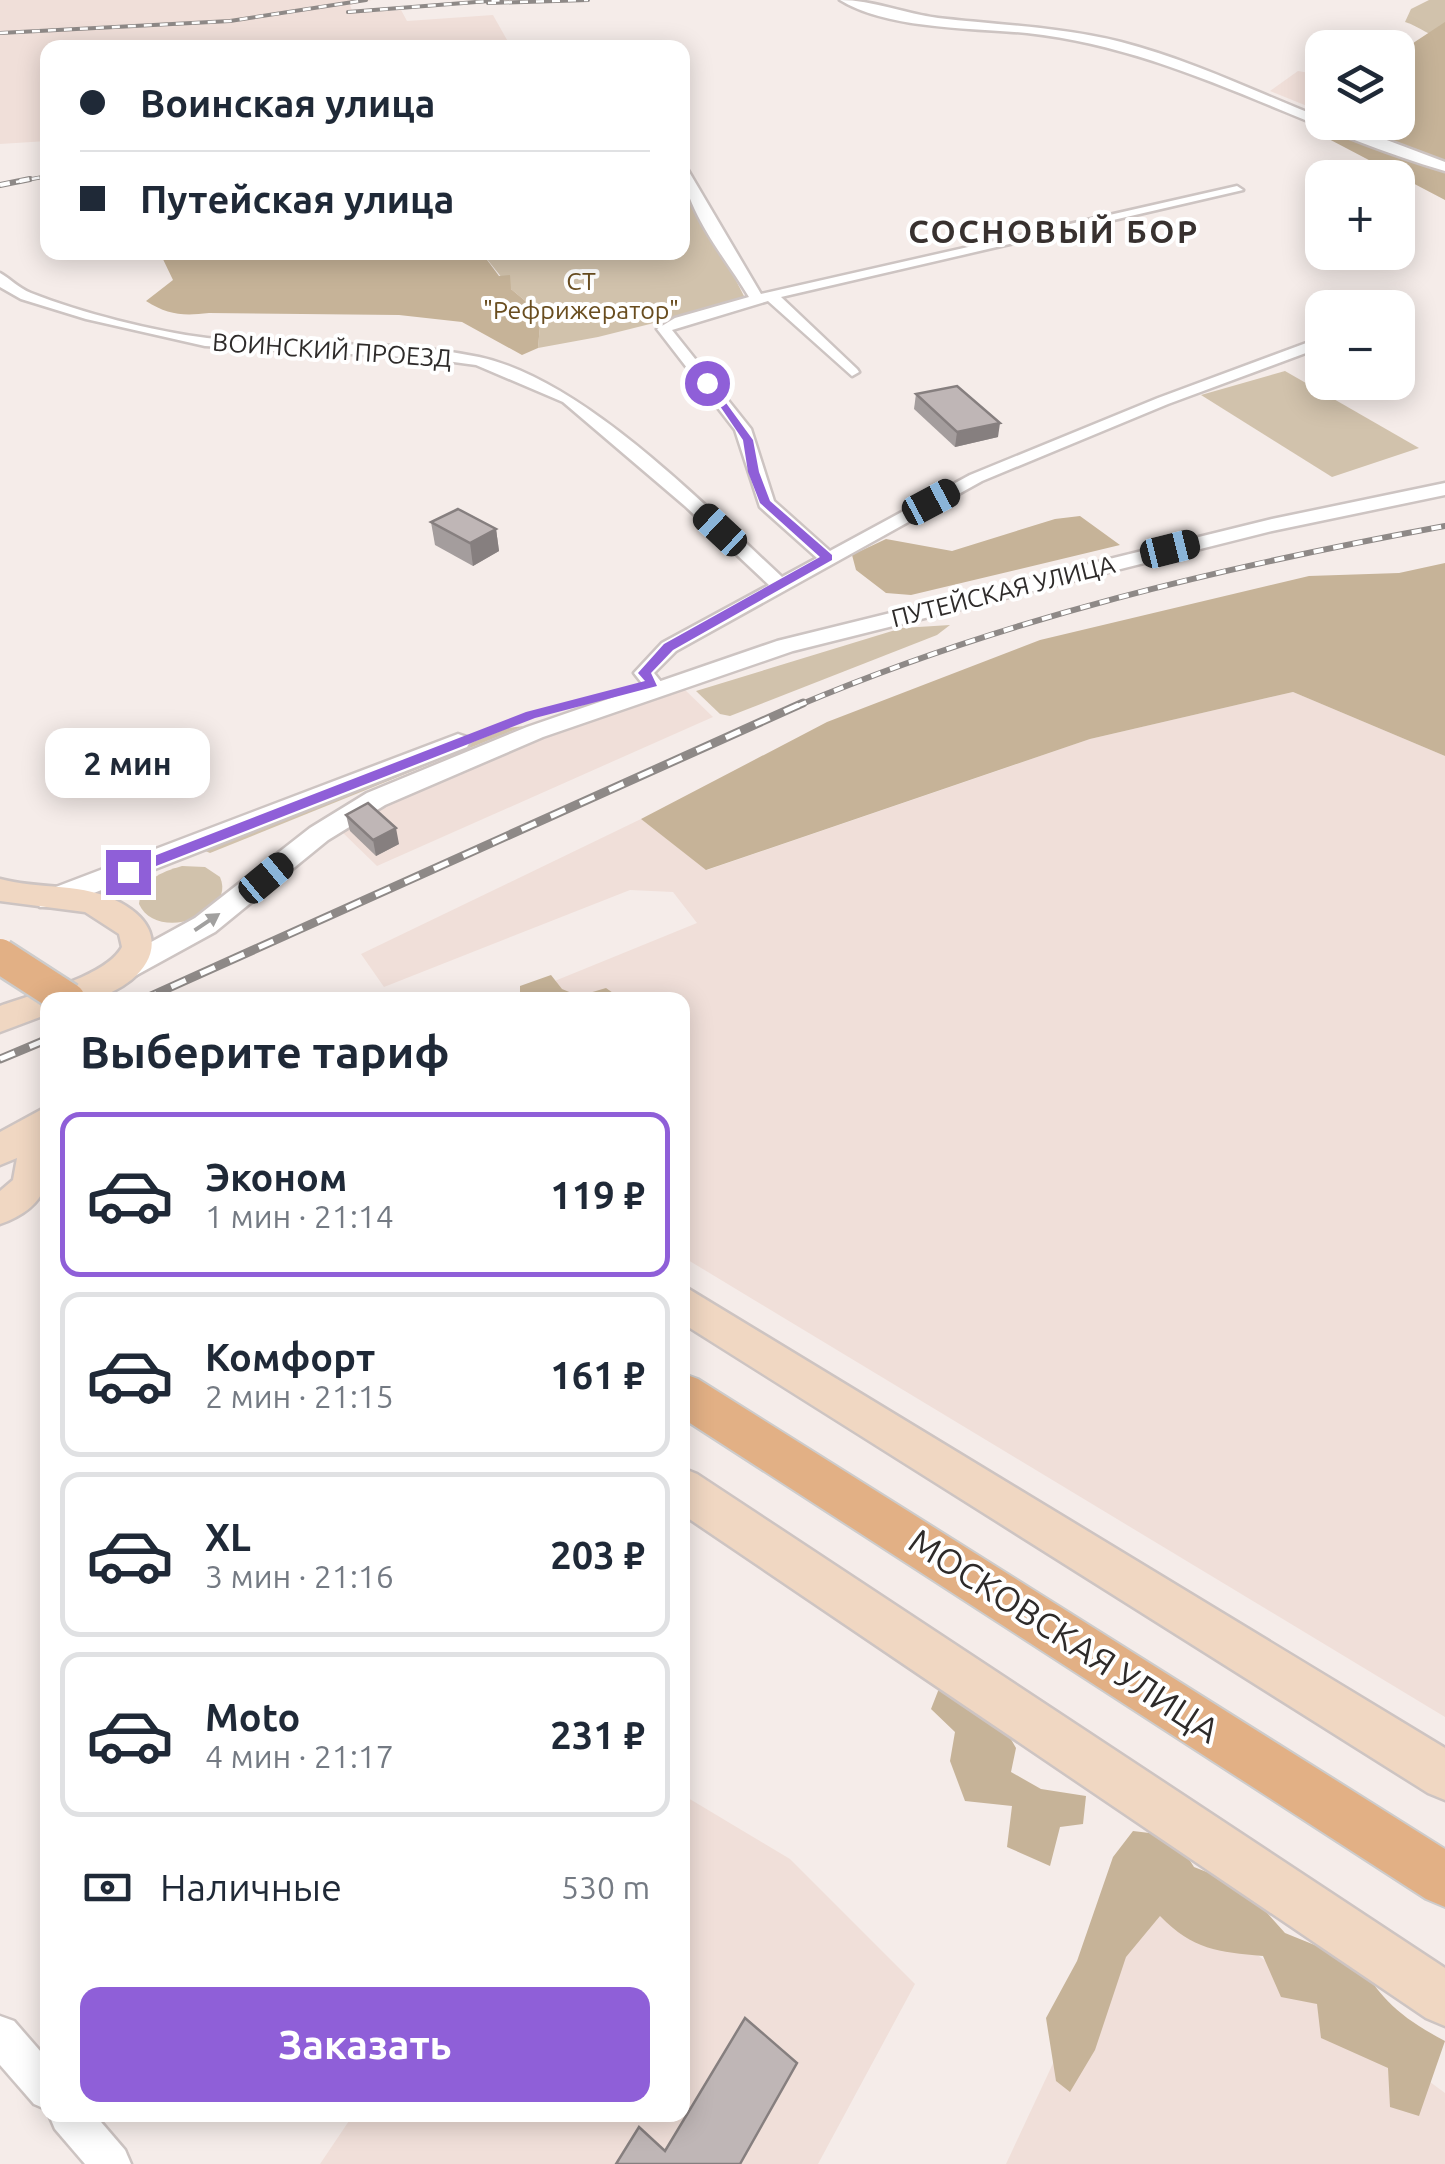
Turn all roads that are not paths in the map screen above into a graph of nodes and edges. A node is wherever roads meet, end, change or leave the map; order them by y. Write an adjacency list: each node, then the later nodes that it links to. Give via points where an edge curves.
1 (846, 0): 2 (street, via 1123,46)
2 (1305, 114)
3 (1374, 140): 4 (street)
4 (1445, 166)
5 (690, 182): 8 (street)
6 (1237, 190): 8 (street)
7 (0, 277): 13 (street, ВОИНСКИЙ ПРОЕЗД, via 26,296 158,334 479,361 552,389)
8 (764, 298): 10 (street, via 810,327); 12 (street, via 664,329 743,429 766,503)
9 (1305, 348): 12 (street, via 976,478)
10 (852, 372)
11 (1445, 490): 14 (street, ПУТЕЙСКАЯ УЛИЦА, via 1034,582)
12 (828, 558): 13 (street)
13 (779, 584): 15 (street, via 669,647 644,673)
14 (681, 679): 15 (street, ПУТЕЙСКАЯ УЛИЦА); 20 (street, ПУТЕЙСКАЯ УЛИЦА, one-way to 14, via 205,924 319,834 376,799)
15 (652, 683): 17 (street, ПУТЕЙСКАЯ УЛИЦА, via 530,715)
16 (0, 890): 17 (main road)
17 (49, 900): 18 (main road, ПУТЕЙСКАЯ УЛИЦА); 20 (main road, via 82,900 123,916 138,944)
18 (0, 920)
19 (0, 956): 21 (main road, bridge)
20 (122, 970): 22 (main road, ПУТЕЙСКАЯ УЛИЦА)
21 (56, 992)
22 (68, 992)
23 (40, 1003): 24 (main road, ПУТЕЙСКАЯ УЛИЦА)
24 (0, 1019)
25 (40, 1137): 26 (main road)
26 (23, 1163): 28 (main road, via 26,1192)
27 (40, 1206): 28 (main road)
28 (0, 1208)
29 (690, 1307): 32 (main road)
30 (690, 1397): 33 (main road, МОСКОВСКАЯ УЛИЦА)
31 (690, 1494): 34 (main road)
32 (1445, 1776)
33 (1445, 1880)
34 (1445, 2000)
35 (0, 2036): 36 (street)
36 (40, 2081)
37 (75, 2122): 38 (street)
38 (111, 2164)

